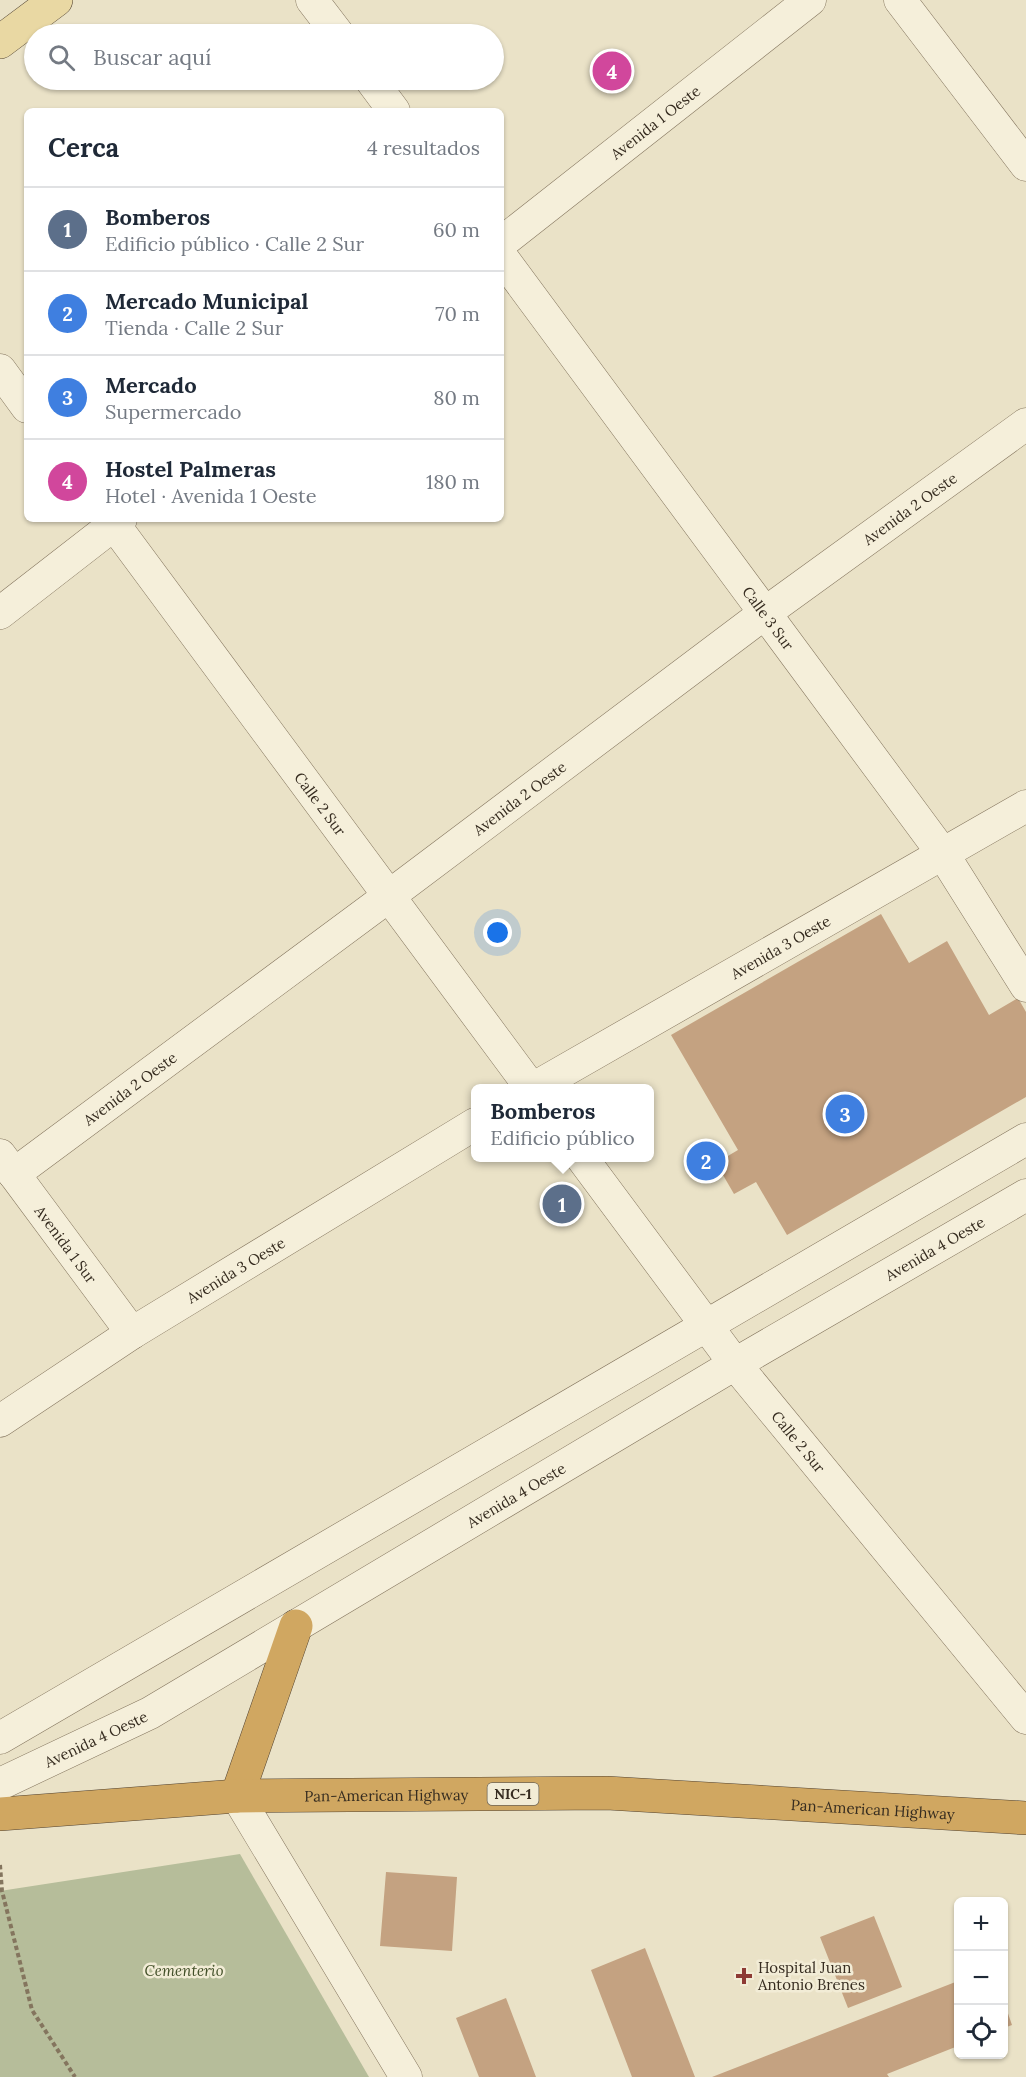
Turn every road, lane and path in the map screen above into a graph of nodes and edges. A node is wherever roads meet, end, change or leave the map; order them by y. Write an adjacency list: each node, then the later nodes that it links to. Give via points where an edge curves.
1 (56, 0): 6 (main road)
2 (312, 0): 5 (street)
3 (810, 0): 10 (street, Avenida 1 Oeste)
4 (900, 0): 9 (street)
5 (330, 24)
6 (0, 42)
7 (378, 90): 8 (street)
8 (392, 108)
9 (1026, 165)
10 (504, 241)
11 (504, 260): 18 (street, Calle 3 Sur)
12 (0, 370): 13 (street)
13 (24, 402)
14 (1026, 424): 18 (street, Avenida 2 Oeste)
15 (114, 522): 17 (street)
16 (116, 522): 21 (street, Calle 2 Sur)
17 (0, 613)
18 (765, 613): 20 (street, Calle 3 Sur); 21 (street, Avenida 2 Oeste)
19 (1026, 806): 20 (street, Avenida 3 Oeste)
20 (943, 854): 22 (street, Calle 3 Sur); 24 (street, Avenida 3 Oeste)
21 (389, 896): 23 (street, Calle 2 Sur); 28 (street, Avenida 2 Oeste)
22 (1026, 986)
23 (529, 1084)
24 (542, 1084)
25 (471, 1127): 31 (street, Avenida 3 Oeste)
26 (1026, 1138): 30 (street)
27 (585, 1162): 30 (street, Calle 2 Sur)
28 (7, 1165): 31 (street, Avenida 1 Sur)
29 (1026, 1195): 32 (street, Avenida 4 Oeste)
30 (706, 1324): 32 (street, Calle 2 Sur); 36 (street)
31 (132, 1333): 33 (street, Avenida 3 Oeste)
32 (735, 1364): 34 (street, Avenida 4 Oeste); 35 (street, Calle 2 Sur)
33 (0, 1421)
34 (296, 1626): 37 (street, Avenida 4 Oeste, via 150,1713); 38 (highway)
35 (1026, 1718)
36 (0, 1738)
37 (0, 1784)
38 (237, 1796): 39 (highway, Pan-American Highway / NIC-1); 40 (highway, Pan-American Highway / NIC-1, via 607,1793); 43 (street)
39 (0, 1814)
40 (1026, 1818)
41 (0, 1865): 42 (path, via 2,1891 32,2010)
42 (75, 2077)
43 (406, 2077)

